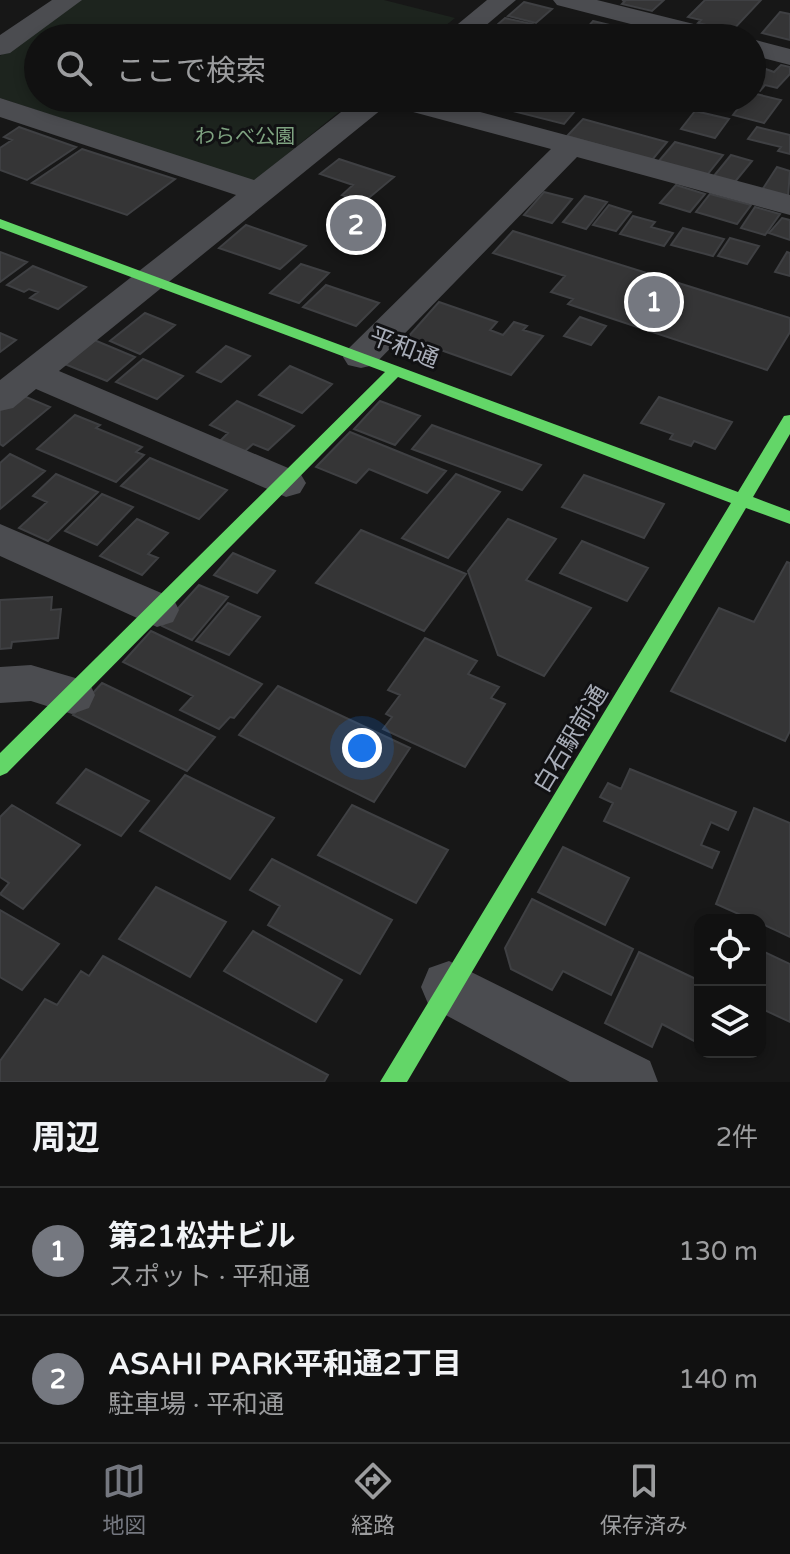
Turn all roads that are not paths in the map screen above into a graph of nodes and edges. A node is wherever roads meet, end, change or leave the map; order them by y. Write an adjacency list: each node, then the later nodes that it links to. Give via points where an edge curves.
1 (69, 0): 4 (street)
2 (503, 0): 5 (street)
3 (566, 0): 6 (street)
4 (34, 24)
5 (472, 24)
6 (661, 24)
7 (24, 31): 8 (street)
8 (0, 47)
9 (766, 51): 10 (street)
10 (790, 57)
11 (0, 107): 15 (street)
12 (359, 112): 15 (street)
13 (448, 112): 14 (street)
14 (572, 145): 16 (street); 19 (street)
15 (258, 192): 18 (street)
16 (790, 205)
17 (0, 223): 18 (street, 平和通)
18 (152, 279): 19 (street, 平和通); 21 (street)
19 (361, 357): 20 (street, 平和通)
20 (395, 371): 24 (street); 25 (street, 平和通)
21 (32, 373): 22 (street); 24 (street)
22 (0, 399)
23 (790, 420): 25 (street, 白石駅前通)
24 (286, 483): 28 (street)
25 (742, 500): 26 (street, 平和通); 32 (street, 白石駅前通)
26 (790, 518)
27 (0, 539): 28 (street)
28 (157, 610): 30 (street)
29 (0, 685): 30 (street, via 31,683)
30 (72, 695): 31 (street)
31 (0, 767)
32 (449, 987): 33 (street, 白石駅前通); 34 (street)
33 (393, 1082)
34 (629, 1082)

